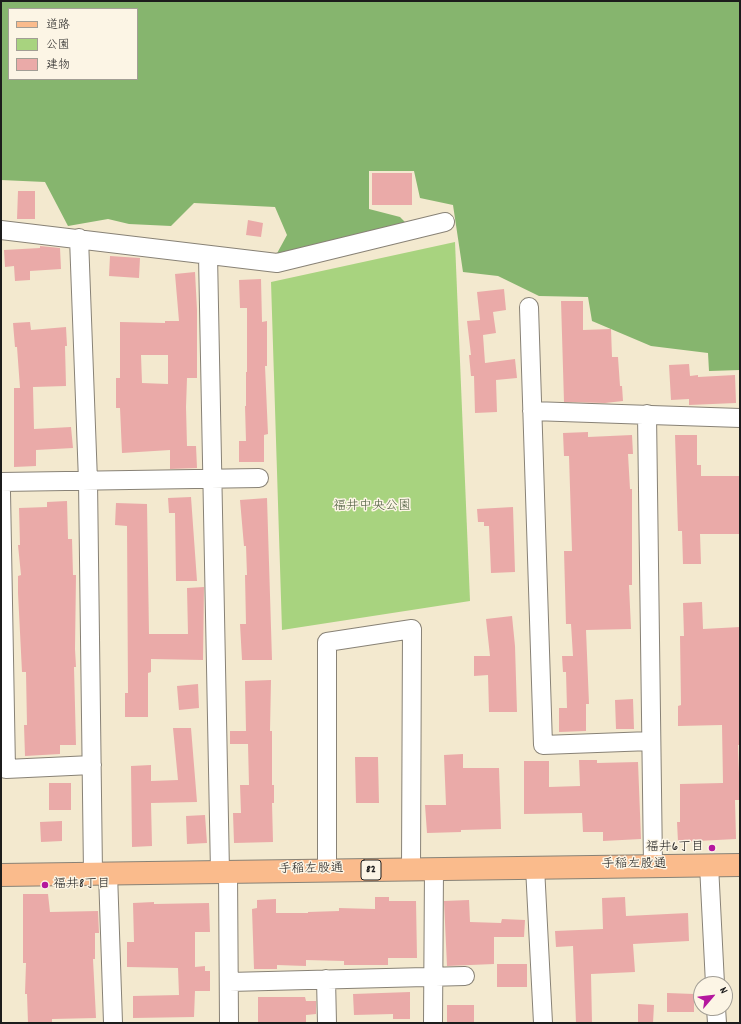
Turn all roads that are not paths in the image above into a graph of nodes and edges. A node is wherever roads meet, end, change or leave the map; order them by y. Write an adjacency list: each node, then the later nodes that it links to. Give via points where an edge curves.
1 (445, 222): 4 (street, via 276,263)
2 (1, 230): 3 (street)
3 (79, 238): 4 (street); 11 (street)
4 (208, 254): 10 (street)
5 (529, 307): 6 (street)
6 (532, 411): 7 (street); 14 (street, via 543,745)
7 (647, 414): 8 (street); 14 (street)
8 (740, 418)
9 (259, 478): 10 (street)
10 (213, 479): 11 (street); 23 (street)
11 (88, 481): 12 (street); 15 (street)
12 (1, 482)
13 (1, 492): 15 (street, via 6,769)
14 (651, 741): 16 (street)
15 (92, 765): 24 (street)
16 (653, 865): 17 (main road, 手稲左股通 / 82); 19 (main road, 手稲左股通 / 82)
17 (710, 865): 18 (main road, 手稲左股通 / 82); 28 (street)
18 (740, 865)
19 (535, 867): 21 (main road, 手稲左股通 / 82); 35 (street)
20 (411, 869): 21 (main road, 手稲左股通 / 82); 22 (main road, 手稲左股通 / 82); 22 (street, via 412,629 327,642)
21 (434, 869): 26 (street)
22 (327, 870): 23 (main road, 手稲左股通 / 82)
23 (224, 872): 24 (main road, 手稲左股通 / 82); 30 (street)
24 (101, 873): 25 (main road, 手稲左股通 / 82); 31 (street)
25 (1, 874)
26 (434, 976): 27 (street); 29 (street); 34 (street)
27 (465, 976)
28 (715, 976)
29 (326, 979): 30 (street); 33 (street)
30 (229, 982): 32 (street)
31 (114, 1023)
32 (229, 1023)
33 (327, 1023)
34 (433, 1023)
35 (543, 1023)

